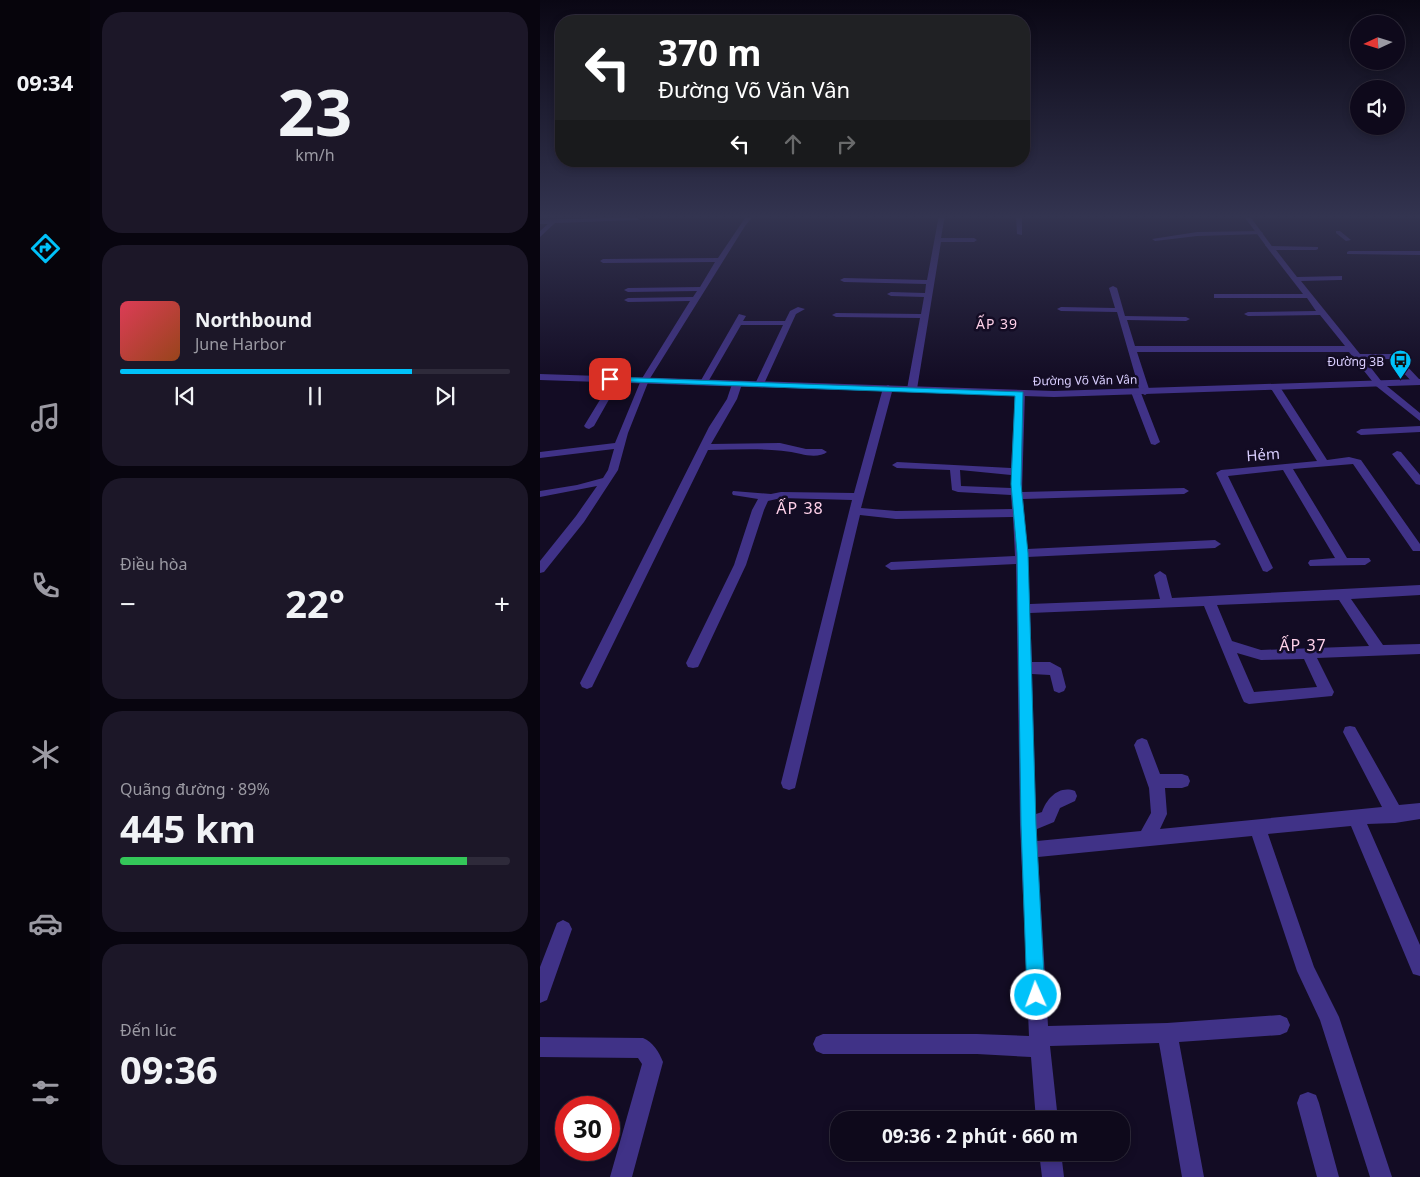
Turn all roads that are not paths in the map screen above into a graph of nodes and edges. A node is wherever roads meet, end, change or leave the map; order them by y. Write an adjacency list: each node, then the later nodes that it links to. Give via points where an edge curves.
1 (714, 270): 9 (street)
2 (932, 270): 7 (street)
3 (1289, 270): 5 (street)
4 (1339, 278): 5 (street)
5 (1296, 279): 14 (street)
6 (844, 280): 7 (street)
7 (930, 282): 12 (street)
8 (1113, 288): 20 (street)
9 (702, 289): 10 (street); 15 (street)
10 (628, 290)
11 (891, 294): 12 (street)
12 (928, 295): 23 (street)
13 (1217, 296): 14 (street)
14 (1310, 296): 19 (street)
15 (695, 299): 16 (street); 31 (street)
16 (628, 300)
17 (802, 309): 25 (street, via 793,313)
18 (1061, 310): 20 (street)
19 (1324, 313): 21 (street); 27 (street)
20 (1122, 314): 24 (street); 26 (street)
21 (1248, 314)
22 (836, 316): 23 (street)
23 (924, 316): 39 (street)
24 (1186, 319)
25 (789, 323): 32 (street, via 740,319); 35 (street)
26 (1132, 349): 27 (street); 40 (street)
27 (1350, 349): 28 (street)
28 (1356, 357): 33 (street, via 1401,361); 36 (street)
29 (540, 377): 30 (street, Đường Võ Văn Vân)
30 (616, 380): 31 (street, Đường Võ Văn Vân); 43 (street)
31 (645, 380): 32 (street, Đường Võ Văn Vân); 47 (street)
32 (704, 382): 34 (street, Đường Võ Văn Vân)
33 (1418, 382): 36 (street, Đường Võ Văn Vân)
34 (737, 384): 35 (street, Đường Võ Văn Vân); 48 (street, via 732,399)
35 (760, 384): 38 (street, Đường Võ Văn Vân)
36 (1379, 384): 37 (street, Đường Võ Văn Vân); 42 (street)
37 (1274, 387): 40 (street, Đường Võ Văn Vân); 52 (street)
38 (888, 388): 39 (street, Đường Võ Văn Vân); 66 (street)
39 (912, 388): 41 (street, Đường Võ Văn Vân)
40 (1140, 392): 41 (street, Đường Võ Văn Vân); 46 (street)
41 (1020, 393): 58 (street)
42 (1420, 418)
43 (589, 426)
44 (1420, 429): 45 (street)
45 (1361, 432)
46 (1155, 442)
47 (620, 445): 51 (street); 59 (street)
48 (704, 447): 49 (street, via 780,446); 90 (street)
49 (822, 452)
50 (1397, 454): 55 (street)
51 (540, 455)
52 (1324, 463): 57 (street, Hẻm); 70 (street, Hẻm, via 1358,462)
53 (897, 465): 56 (street)
54 (1420, 465): 55 (street)
55 (1406, 466): 60 (street)
56 (955, 467): 58 (street); 64 (street, via 958,490)
57 (1286, 467): 72 (street); 76 (street, Hẻm, via 1220,473)
58 (1016, 472): 64 (street)
59 (607, 480): 63 (street); 77 (street)
60 (1420, 482)
61 (1184, 491): 64 (street)
62 (737, 493): 65 (street)
63 (540, 494)
64 (1017, 494): 68 (street)
65 (770, 497): 66 (street); 88 (street, via 764,499 758,510 740,565)
66 (858, 497): 67 (street)
67 (854, 511): 68 (street, via 896,515); 96 (street)
68 (1018, 513): 71 (street)
69 (1215, 544): 71 (street)
70 (1417, 548)
71 (1023, 556): 75 (street); 83 (street)
72 (1343, 561): 73 (street); 74 (street)
73 (1365, 561)
74 (1314, 563)
75 (892, 566)
76 (1267, 568)
77 (540, 569)
78 (1160, 575): 82 (street)
79 (1420, 590): 80 (street)
80 (1342, 595): 81 (street); 86 (street)
81 (1209, 602): 82 (street); 84 (street)
82 (1167, 604): 83 (street)
83 (1024, 609): 89 (street)
84 (1226, 645): 87 (street, via 1261,655); 87 (street, via 1248,698 1326,692)
85 (1420, 649): 86 (street)
86 (1380, 651): 87 (street)
87 (1308, 653)
88 (693, 663)
89 (1025, 668): 91 (street, via 1050,668 1056,672); 101 (street)
90 (587, 683)
91 (1059, 687)
92 (1350, 732): 99 (street)
93 (1142, 745): 94 (street)
94 (1154, 781): 95 (street); 103 (street, via 1159,814)
95 (1182, 781)
96 (790, 783)
97 (1069, 796): 101 (street, via 1052,804 1048,817)
98 (1420, 811): 99 (street)
99 (1395, 815): 100 (street)
100 (1356, 817): 102 (street); 106 (street)
101 (1028, 825): 104 (street)
102 (1257, 827): 103 (street); 120 (street, via 1306,971 1329,1017)
103 (1146, 839): 104 (street)
104 (1030, 850): 110 (street)
105 (563, 929): 107 (street)
106 (1420, 967)
107 (540, 993)
108 (1280, 1025): 109 (street)
109 (1168, 1033): 110 (street); 118 (street)
110 (1040, 1042): 111 (street); 114 (street)
111 (823, 1044)
112 (540, 1048): 116 (street, via 643,1048 652,1062)
113 (1308, 1103): 119 (street)
114 (1046, 1111)
115 (1051, 1161): 117 (street)
116 (621, 1177)
117 (1053, 1177)
118 (1193, 1177)
119 (1328, 1177)
120 (1381, 1177)

